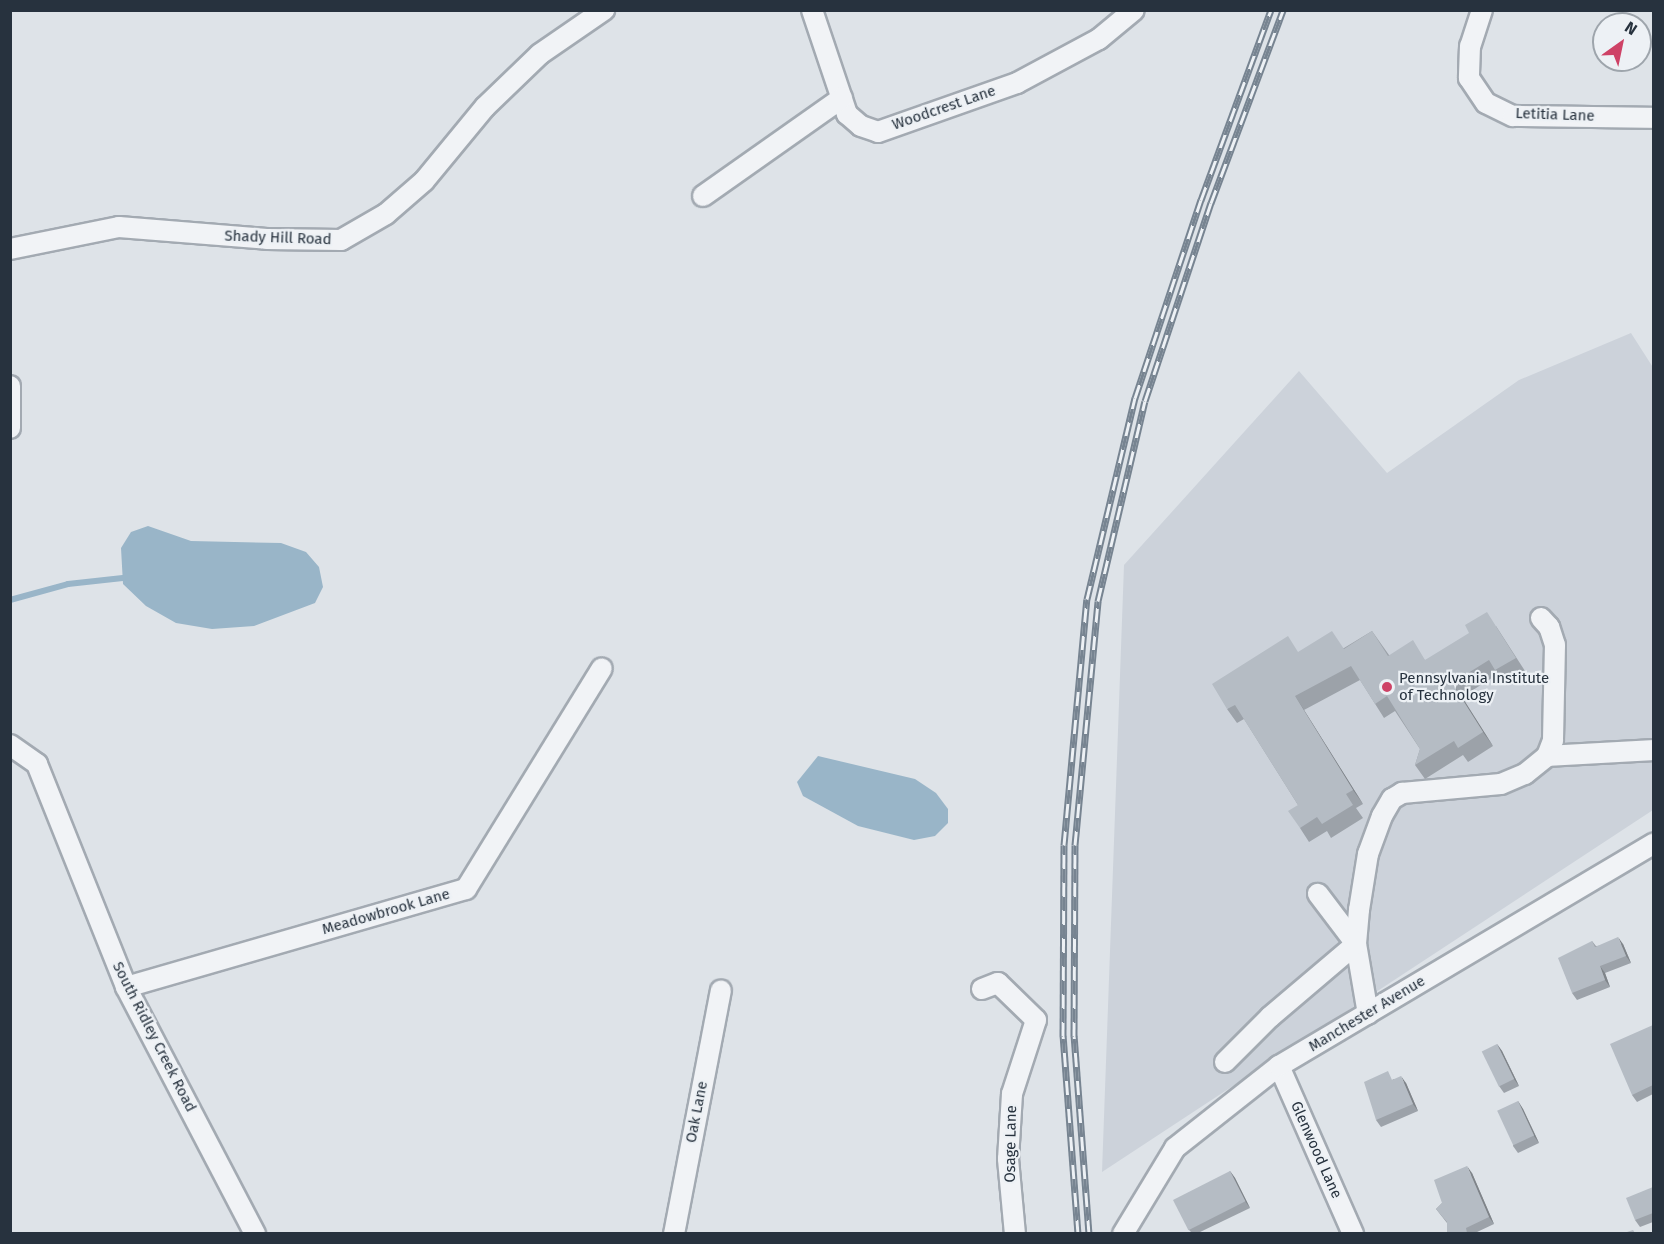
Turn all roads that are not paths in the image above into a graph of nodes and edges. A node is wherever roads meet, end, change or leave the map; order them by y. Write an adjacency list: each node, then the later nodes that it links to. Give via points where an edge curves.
1 (812, 10): 5 (street, Woodcrest Lane)
2 (1134, 10): 5 (street, Woodcrest Lane, via 1099,39 1017,83 878,132 861,126 847,114)
3 (1482, 10): 6 (street, Letitia Lane, via 1470,46 1469,78 1486,103 1513,116)
4 (602, 11): 8 (street, Shady Hill Road, via 540,54 485,107 424,181 386,214 341,240 267,239 119,227)
5 (842, 98): 7 (street)
6 (1653, 118)
7 (703, 196)
8 (10, 249)
9 (10, 386): 10 (street)
10 (10, 428)
11 (1541, 618): 15 (street, via 1550,627 1555,645 1553,741)
12 (602, 668): 19 (street, Meadowbrook Lane, via 466,889)
13 (10, 745): 19 (street, South Ridley Creek Road, via 37,764)
14 (1653, 750): 15 (street)
15 (1547, 756): 18 (street, via 1525,774 1501,784 1460,790 1417,790 1392,799 1368,854)
16 (1652, 849): 22 (street, Manchester Avenue)
17 (1318, 894): 18 (street)
18 (1356, 944): 22 (street); 23 (street, via 1270,1017)
19 (126, 987): 25 (street, South Ridley Creek Road)
20 (982, 989): 27 (street, Osage Lane, via 998,983 1036,1020 1012,1094 1008,1159)
21 (721, 991): 26 (street, Oak Lane)
22 (1368, 1014): 24 (street, Manchester Avenue)
23 (1225, 1062)
24 (1279, 1066): 28 (street, Manchester Avenue, via 1175,1148); 29 (street, Glenwood Lane)
25 (255, 1233)
26 (674, 1233)
27 (1015, 1233)
28 (1124, 1233)
29 (1353, 1233)

